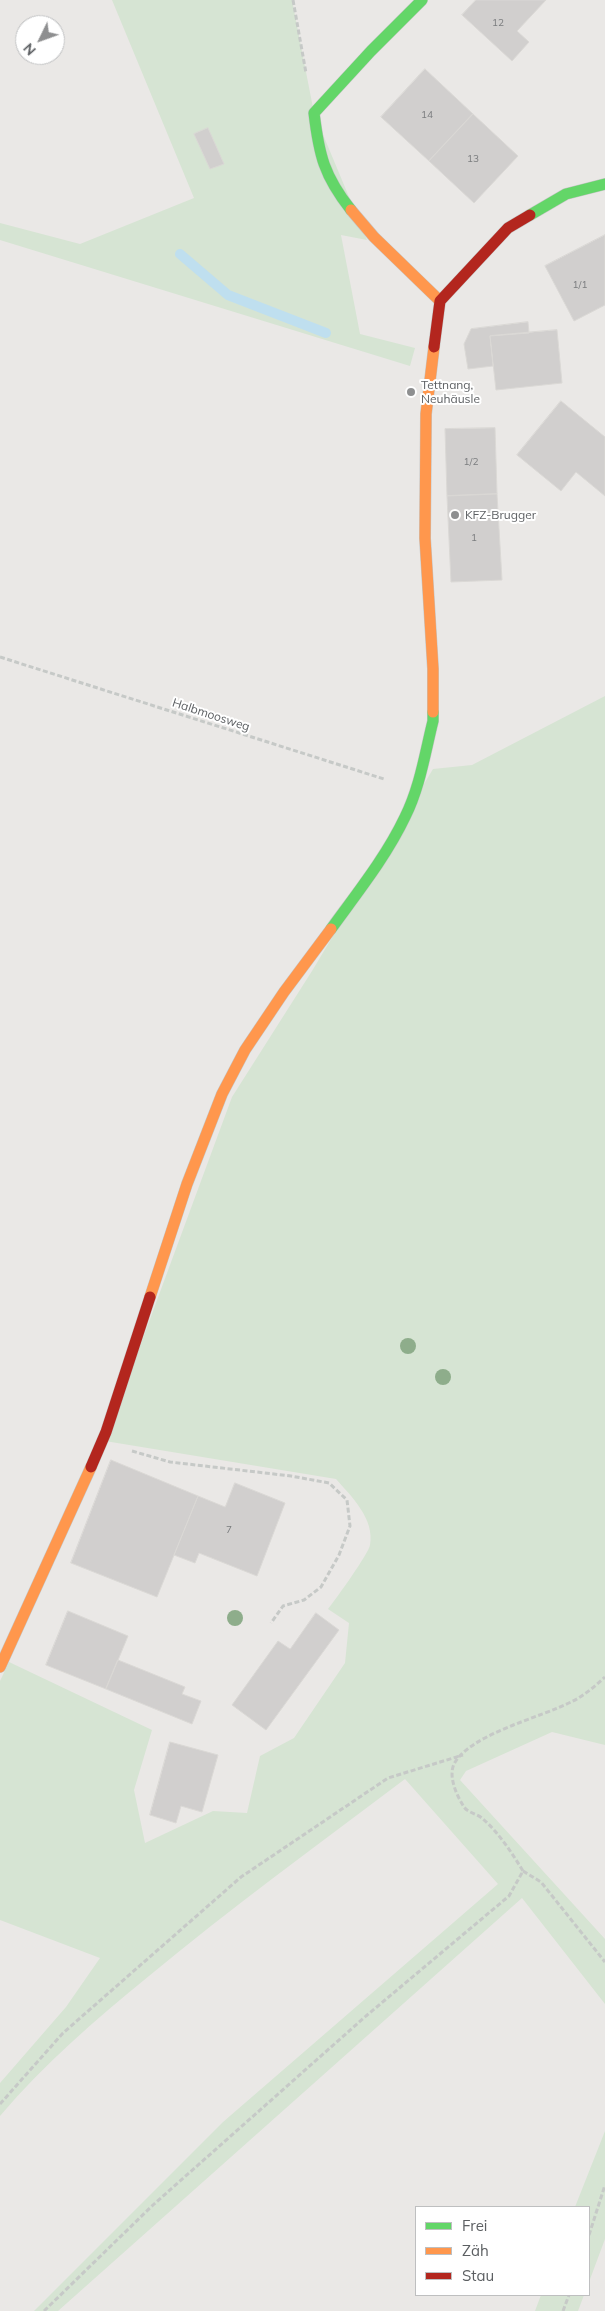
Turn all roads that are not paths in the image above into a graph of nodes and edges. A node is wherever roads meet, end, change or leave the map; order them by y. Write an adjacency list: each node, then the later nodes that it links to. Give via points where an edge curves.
1 (422, 0): 3 (street, via 314,113 321,160 338,193 376,239)
2 (605, 184): 3 (street, via 566,194 508,228)
3 (440, 301): 4 (street, via 426,414 425,538 433,721 416,789 405,818 369,878 284,992 245,1050 222,1094 187,1184 106,1432)
4 (0, 1667)

